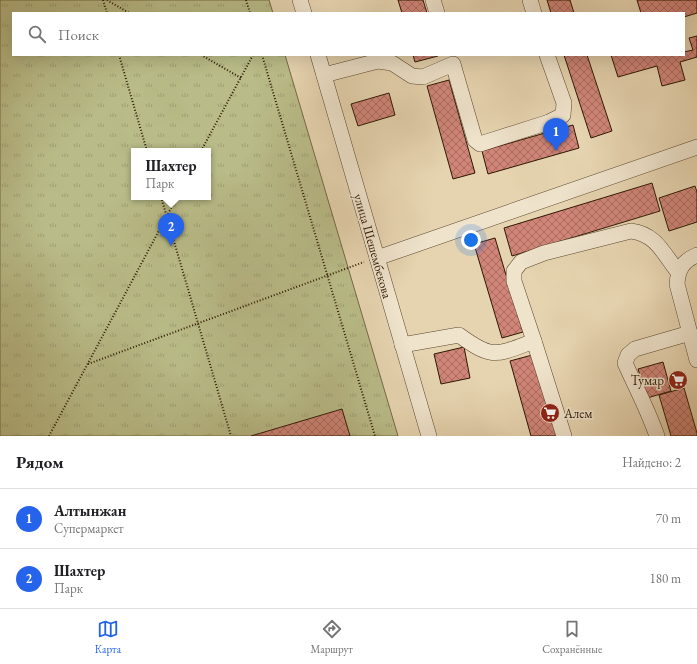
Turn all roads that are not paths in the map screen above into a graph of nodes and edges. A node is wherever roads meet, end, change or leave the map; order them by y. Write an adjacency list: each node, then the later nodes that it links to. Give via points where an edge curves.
1 (300, 0): 4 (street)
2 (433, 0): 5 (street)
3 (530, 0): 6 (street)
4 (304, 12)
5 (437, 12)
6 (534, 12)
7 (318, 56): 10 (street, улица Шешембекова)
8 (547, 56): 9 (street, via 564,103 563,115 480,144 474,140)
9 (451, 60): 10 (street, via 423,77 412,76 392,64 378,61)
10 (324, 75): 13 (street, улица Шешембекова)
11 (697, 147): 13 (street)
12 (697, 255): 14 (street, via 686,260)
13 (377, 258): 17 (street, улица Шешембекова)
14 (678, 272): 15 (street, via 676,284); 16 (street, via 656,241 643,232 631,230 521,262 514,271 514,282)
15 (690, 333): 18 (street); 21 (street, via 635,349 628,355 625,363 637,392 645,403)
16 (534, 341): 17 (street, via 501,353 487,353 459,335); 20 (street)
17 (402, 345): 19 (street, улица Шешембекова)
18 (697, 360)
19 (429, 436)
20 (564, 436)
21 (657, 436)

